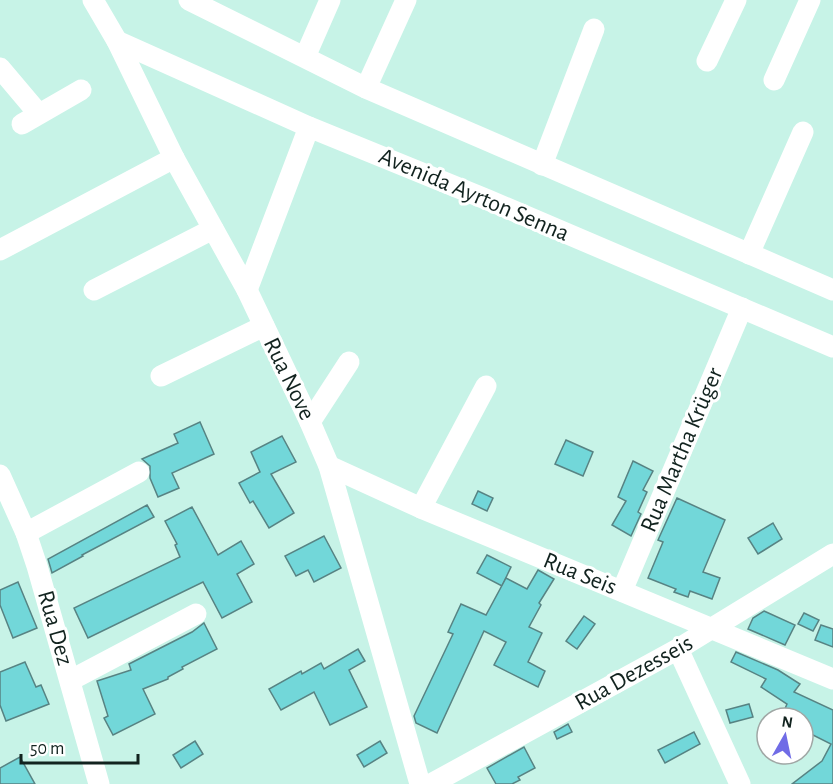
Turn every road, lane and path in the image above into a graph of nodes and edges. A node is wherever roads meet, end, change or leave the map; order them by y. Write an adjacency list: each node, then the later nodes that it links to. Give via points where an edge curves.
1 (93, 0): 9 (street, Rua Nove)
2 (189, 0): 7 (street)
3 (330, 0): 10 (street)
4 (406, 0): 14 (street)
5 (736, 0): 11 (street)
6 (810, 0): 13 (street)
7 (226, 8): 10 (street)
8 (594, 29): 19 (street)
9 (117, 41): 16 (street, Avenida Ayrton Senna); 18 (street, Rua Nove)
10 (305, 57): 14 (street)
11 (707, 61)
12 (0, 68): 15 (street, via 30,119)
13 (774, 80)
14 (366, 88): 19 (street)
15 (81, 90)
16 (309, 127): 24 (street); 26 (street, Avenida Ayrton Senna)
17 (803, 132): 22 (street)
18 (174, 158): 20 (street, Rua Nove); 21 (street)
19 (542, 165): 22 (street)
20 (213, 229): 23 (street); 24 (street, Rua Nove)
21 (0, 250)
22 (749, 254): 25 (street)
23 (94, 290)
24 (247, 290): 27 (street, Rua Nove)
25 (833, 290)
26 (742, 308): 28 (street, Avenida Ayrton Senna); 39 (street, Rua Martha Krüger)
27 (264, 326): 30 (street); 32 (street, Rua Nove)
28 (833, 347)
29 (349, 362): 32 (street)
30 (161, 376)
31 (486, 386): 36 (street)
32 (310, 422): 33 (street, Rua Nove)
33 (329, 466): 36 (street, Rua Seis); 46 (street, Rua Nove)
34 (139, 472): 37 (street)
35 (0, 475): 37 (street, Rua Dez)
36 (421, 508): 39 (street, Rua Seis)
37 (26, 533): 44 (street, Rua Dez)
38 (833, 554): 41 (street, Rua Dezesseis)
39 (622, 591): 41 (street, Rua Seis)
40 (196, 614): 44 (street)
41 (713, 628): 42 (street, Rua Dezesseis); 43 (street, Rua Seis)
42 (678, 649): 47 (street, Rua Dezesseis); 48 (street)
43 (833, 679)
44 (71, 680): 45 (street, Rua Dez)
45 (99, 784)
46 (420, 784)
47 (431, 784)
48 (740, 784)

